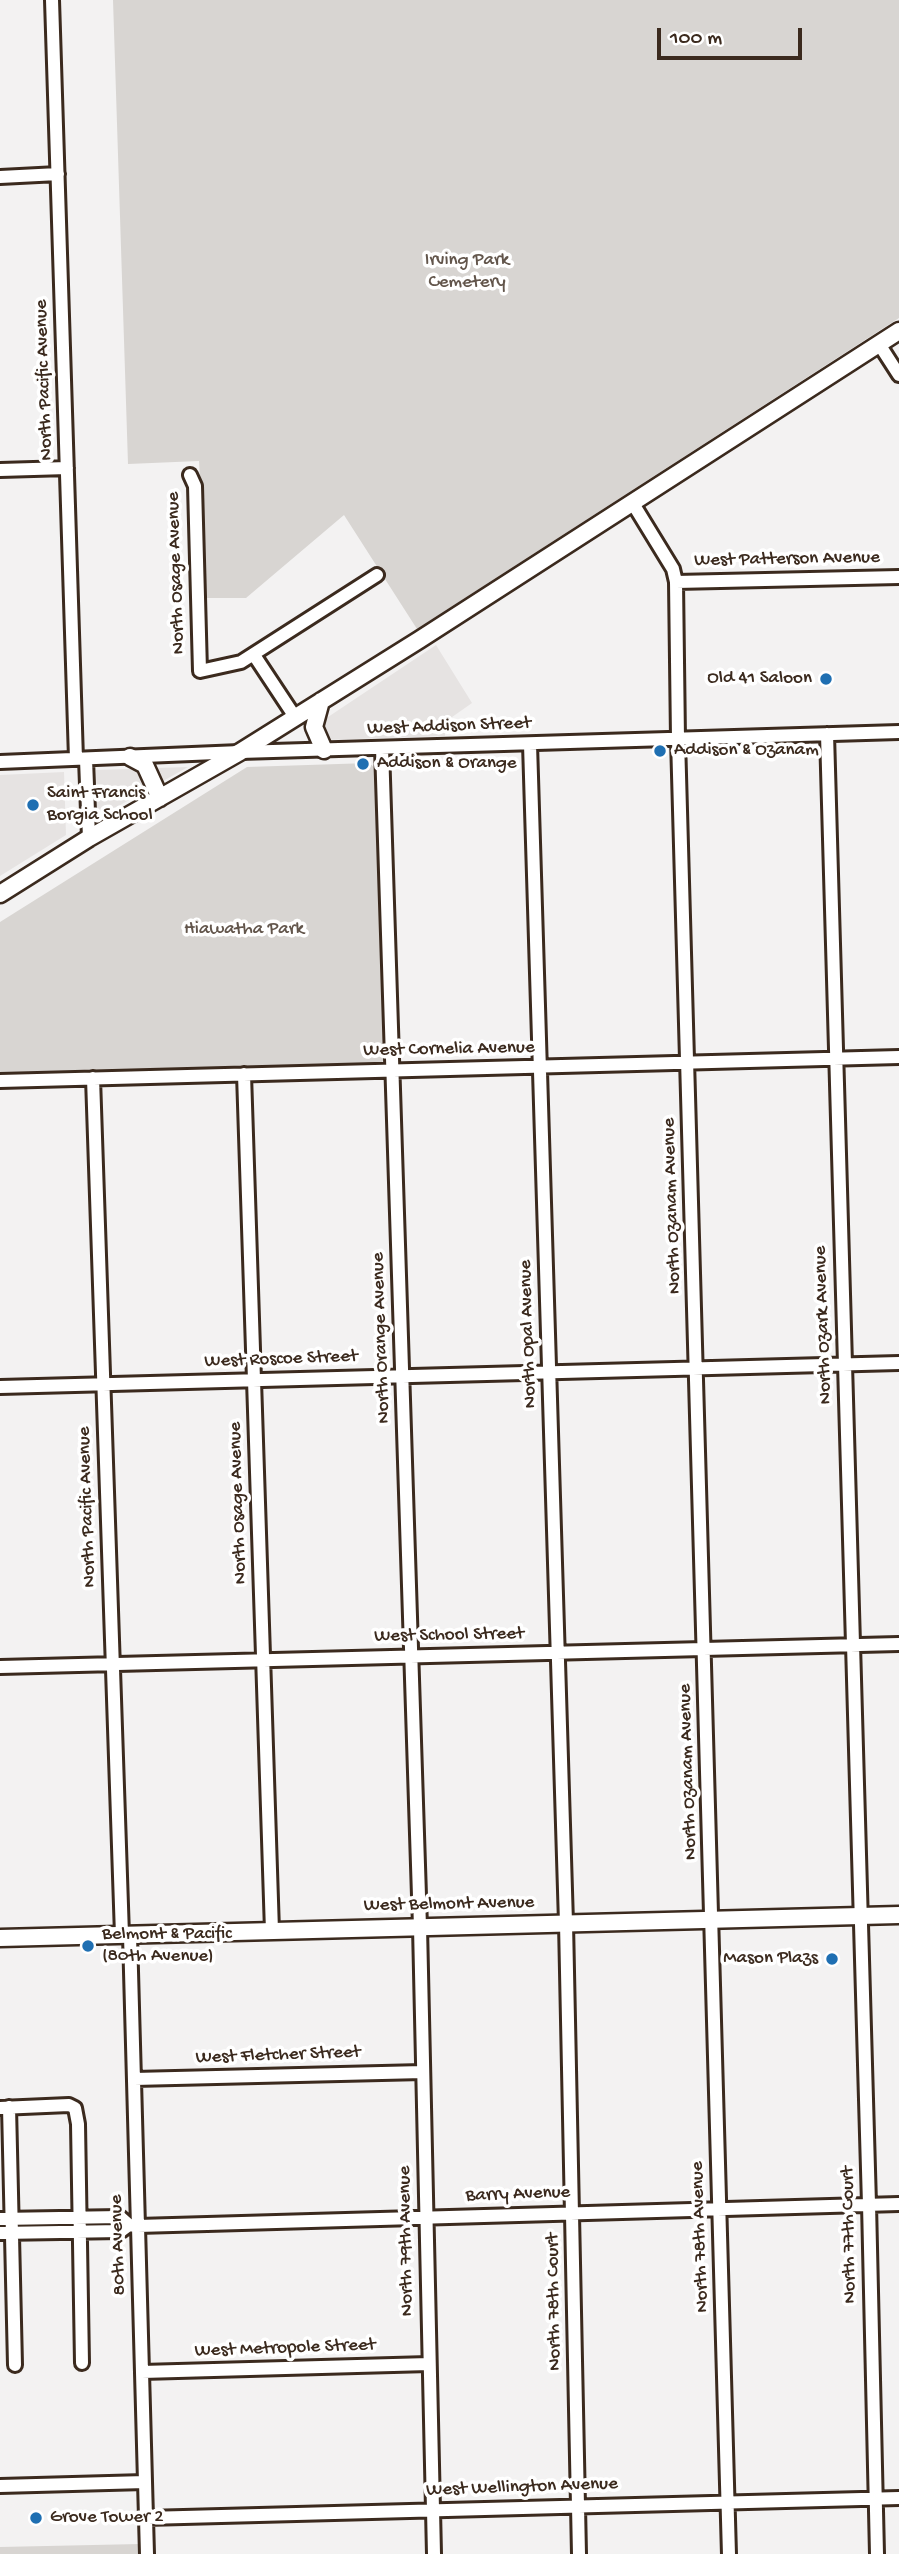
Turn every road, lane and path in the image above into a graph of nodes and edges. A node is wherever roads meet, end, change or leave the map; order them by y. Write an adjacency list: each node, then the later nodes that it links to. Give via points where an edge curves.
1 (52, 0): 2 (street, North Pacific Avenue)
2 (58, 174): 3 (street); 7 (street, North Pacific Avenue)
3 (0, 177)
4 (899, 331): 5 (main road)
5 (879, 344): 6 (street); 10 (main road)
6 (899, 375)
7 (67, 468): 8 (street); 25 (street, North Pacific Avenue)
8 (0, 470)
9 (190, 475): 14 (street, North Osage Avenue, via 195,486 200,671)
10 (632, 502): 13 (street, North Ozanam Avenue, via 673,569); 15 (main road)
11 (377, 575): 14 (street)
12 (899, 577): 13 (street, West Patterson Avenue)
13 (676, 582): 19 (street, North Ozanam Avenue)
14 (254, 655): 16 (street)
15 (321, 701): 16 (main road); 22 (main road, via 314,727)
16 (295, 717): 23 (main road)
17 (899, 732): 18 (street, West Addison Street)
18 (827, 734): 19 (street, West Addison Street); 31 (street, North Ozark Avenue)
19 (678, 739): 20 (street, West Addison Street); 32 (street, North Ozanam Avenue)
20 (530, 744): 21 (street, West Addison Street); 33 (street, North Opal Avenue)
21 (382, 748): 22 (street, West Addison Street); 34 (street, North Orange Avenue)
22 (324, 750): 23 (street, West Addison Street)
23 (240, 752): 24 (street, West Addison Street); 27 (main road)
24 (130, 757): 25 (street, West Addison Street); 27 (main road, via 145,765)
25 (81, 759): 26 (street, West Addison Street); 28 (street, North Pacific Avenue)
26 (0, 762)
27 (160, 798): 28 (main road)
28 (89, 838): 29 (main road)
29 (0, 894)
30 (899, 1057): 31 (street, West Cornelia Avenue)
31 (836, 1059): 32 (street, West Cornelia Avenue); 39 (street, North Ozark Avenue)
32 (688, 1063): 33 (street, West Cornelia Avenue); 40 (street, North Ozanam Avenue)
33 (540, 1067): 34 (street, West Cornelia Avenue); 41 (street, North Opal Avenue)
34 (393, 1070): 35 (street, West Cornelia Avenue); 42 (street, North Orange Avenue)
35 (244, 1074): 36 (street, West Cornelia Avenue); 43 (street, North Osage Avenue)
36 (93, 1078): 37 (street, West Cornelia Avenue); 44 (street, North Pacific Avenue)
37 (0, 1081)
38 (899, 1363): 39 (street, West Roscoe Street)
39 (844, 1365): 40 (street, West Roscoe Street); 47 (street, North Ozark Avenue)
40 (697, 1368): 41 (street, West Roscoe Street); 48 (street, North Ozanam Avenue)
41 (549, 1372): 42 (street, West Roscoe Street); 49 (street, North Opal Avenue)
42 (402, 1376): 43 (street, West Roscoe Street); 50 (street, North Orange Avenue)
43 (254, 1380): 44 (street, West Roscoe Street); 51 (street, North Osage Avenue)
44 (103, 1384): 45 (street, West Roscoe Street); 52 (street, North Pacific Avenue)
45 (0, 1387)
46 (899, 1644): 47 (street, West School Street)
47 (852, 1645): 48 (street, West School Street); 55 (street, North Ozark Avenue)
48 (705, 1648): 49 (street, West School Street); 56 (street, North Ozanam Avenue)
49 (558, 1652): 50 (street, West School Street); 57 (street, North Opal Avenue)
50 (411, 1656): 51 (street, West School Street); 58 (street, North Orange Avenue)
51 (264, 1660): 52 (street, West School Street); 59 (street, North Osage Avenue)
52 (113, 1664): 53 (street, West School Street); 60 (street, North Pacific Avenue)
53 (0, 1667)
54 (899, 1915): 55 (main road, West Belmont Avenue)
55 (859, 1916): 56 (main road, West Belmont Avenue); 65 (street, North 77th Court)
56 (712, 1920): 57 (main road, West Belmont Avenue); 67 (street, North 78th Avenue)
57 (566, 1923): 58 (main road, West Belmont Avenue); 68 (street, North 78th Court)
58 (420, 1927): 59 (main road, West Belmont Avenue); 62 (street, North 79th Avenue)
59 (272, 1931): 60 (main road, West Belmont Avenue)
60 (126, 1935): 61 (main road, West Belmont Avenue); 63 (street, 80th Avenue)
61 (0, 1938)
62 (423, 2071): 63 (street, West Fletcher Street); 70 (street, North 79th Avenue)
63 (134, 2080): 72 (street, 80th Avenue)
64 (4, 2108): 69 (street, via 69,2105 75,2109); 71 (street)
65 (869, 2204): 66 (street, Barry Avenue); 67 (street, Barry Avenue); 81 (street, North 77th Court)
66 (899, 2204)
67 (720, 2209): 68 (street, Barry Avenue); 83 (street, North 78th Avenue)
68 (572, 2213): 70 (street, Barry Avenue); 84 (street, North 78th Court)
69 (80, 2217): 71 (street); 72 (street, via 120,2217); 73 (street)
70 (426, 2217): 72 (street, Barry Avenue); 76 (street, North 79th Avenue)
71 (6, 2219): 74 (street)
72 (134, 2225): 73 (street, via 121,2231); 78 (street, 80th Avenue)
73 (79, 2232): 74 (street); 75 (street)
74 (7, 2233): 77 (street)
75 (82, 2363)
76 (429, 2364): 78 (street, West Metropole Street); 85 (street, North 79th Avenue)
77 (15, 2365)
78 (142, 2372): 79 (street, 80th Avenue)
79 (145, 2482): 80 (street); 86 (street, 80th Avenue)
80 (0, 2486)
81 (876, 2498): 82 (street, West Wellington Avenue); 83 (street, West Wellington Avenue); 91 (street, North 77th Court)
82 (899, 2498)
83 (728, 2502): 84 (street, West Wellington Avenue); 90 (street, North 78th Avenue)
84 (578, 2506): 85 (street, West Wellington Avenue); 89 (street, North 78th Court)
85 (432, 2510): 86 (street, West Wellington Avenue); 88 (street, North 79th Avenue)
86 (146, 2518): 87 (street, 80th Avenue)
87 (147, 2554)
88 (434, 2554)
89 (579, 2554)
90 (729, 2554)
91 (877, 2554)

